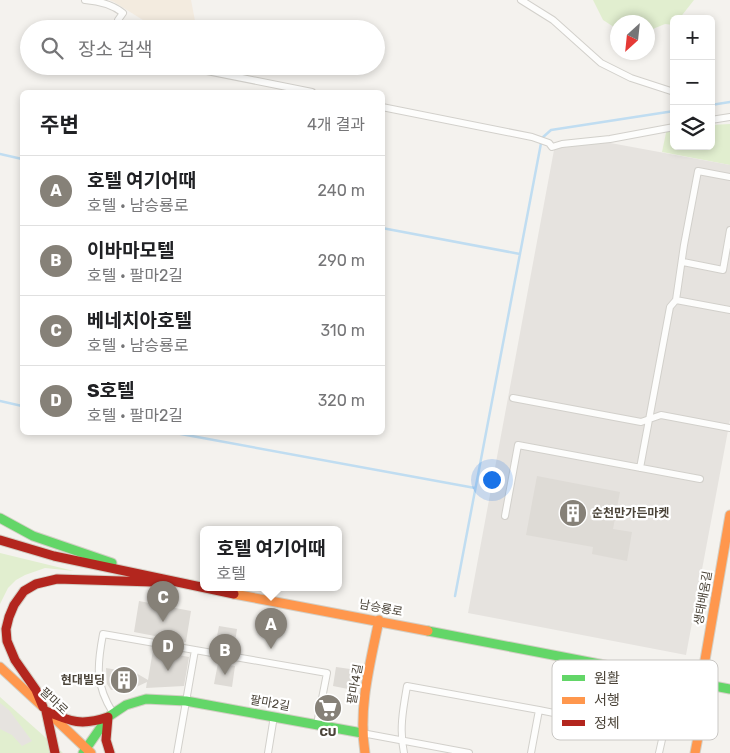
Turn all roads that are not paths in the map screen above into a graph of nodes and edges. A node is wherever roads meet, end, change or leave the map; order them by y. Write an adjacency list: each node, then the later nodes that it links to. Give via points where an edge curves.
1 (85, 0): 3 (street, via 116,7 123,13)
2 (521, 0): 6 (street, via 553,20 600,62 631,78)
3 (118, 20)
4 (227, 75): 5 (street)
5 (302, 90)
6 (670, 91)
7 (385, 107): 10 (street, via 538,138 552,147)
8 (730, 117): 9 (street)
9 (715, 119)
10 (670, 128)
11 (730, 177): 13 (street, via 698,171)
12 (730, 230): 13 (street, via 722,270)
13 (683, 259): 14 (street)
14 (676, 300): 15 (street); 17 (street, via 670,307)
15 (730, 310)
16 (513, 398): 17 (street, via 641,422)
17 (649, 419): 18 (street, via 661,415); 19 (street)
18 (730, 428)
19 (640, 468): 20 (street); 22 (street, via 518,445)
20 (700, 479)
21 (730, 515): 31 (main road, 생태배움길)
22 (505, 516)
23 (0, 518): 25 (main road, via 33,536)
24 (0, 540): 25 (main road, 남승룡로, via 54,556)
25 (175, 583): 26 (main road, 남승룡로); 34 (main road, via 57,579 36,584 24,592 9,617 7,642)
26 (200, 588)
27 (219, 591): 28 (main road, 남승룡로)
28 (379, 620): 30 (main road, 남승룡로); 40 (main road, 팔마4길)
29 (195, 650): 33 (street); 37 (street, via 103,634 98,679); 39 (street, via 326,673)
30 (580, 660)
31 (705, 660)
32 (0, 667): 34 (main road, 팔마로)
33 (186, 701): 37 (main road, 팔마2길, via 146,699 126,705); 38 (main road, 팔마2길); 47 (street)
34 (45, 709): 37 (main road, via 80,724); 44 (main road, 팔마로); 45 (main road)
35 (539, 710): 36 (street); 41 (street, via 407,686); 52 (street)
36 (552, 713)
37 (110, 715): 44 (main road, 팔마2길); 46 (main road, via 105,739)
38 (274, 716): 39 (main road, 팔마2길); 48 (street)
39 (317, 724): 40 (main road, 팔마2길)
40 (362, 733): 41 (street, 팔마2길); 49 (main road, 팔마4길)
41 (402, 740): 50 (street); 51 (street, 팔마2길)
42 (662, 740): 53 (street)
43 (698, 740): 54 (main road, 생태배움길)
44 (86, 751)
45 (55, 753)
46 (110, 753)
47 (177, 753)
48 (268, 753)
49 (365, 753)
50 (404, 753)
51 (469, 753)
52 (531, 753)
53 (659, 753)
54 (695, 753)

